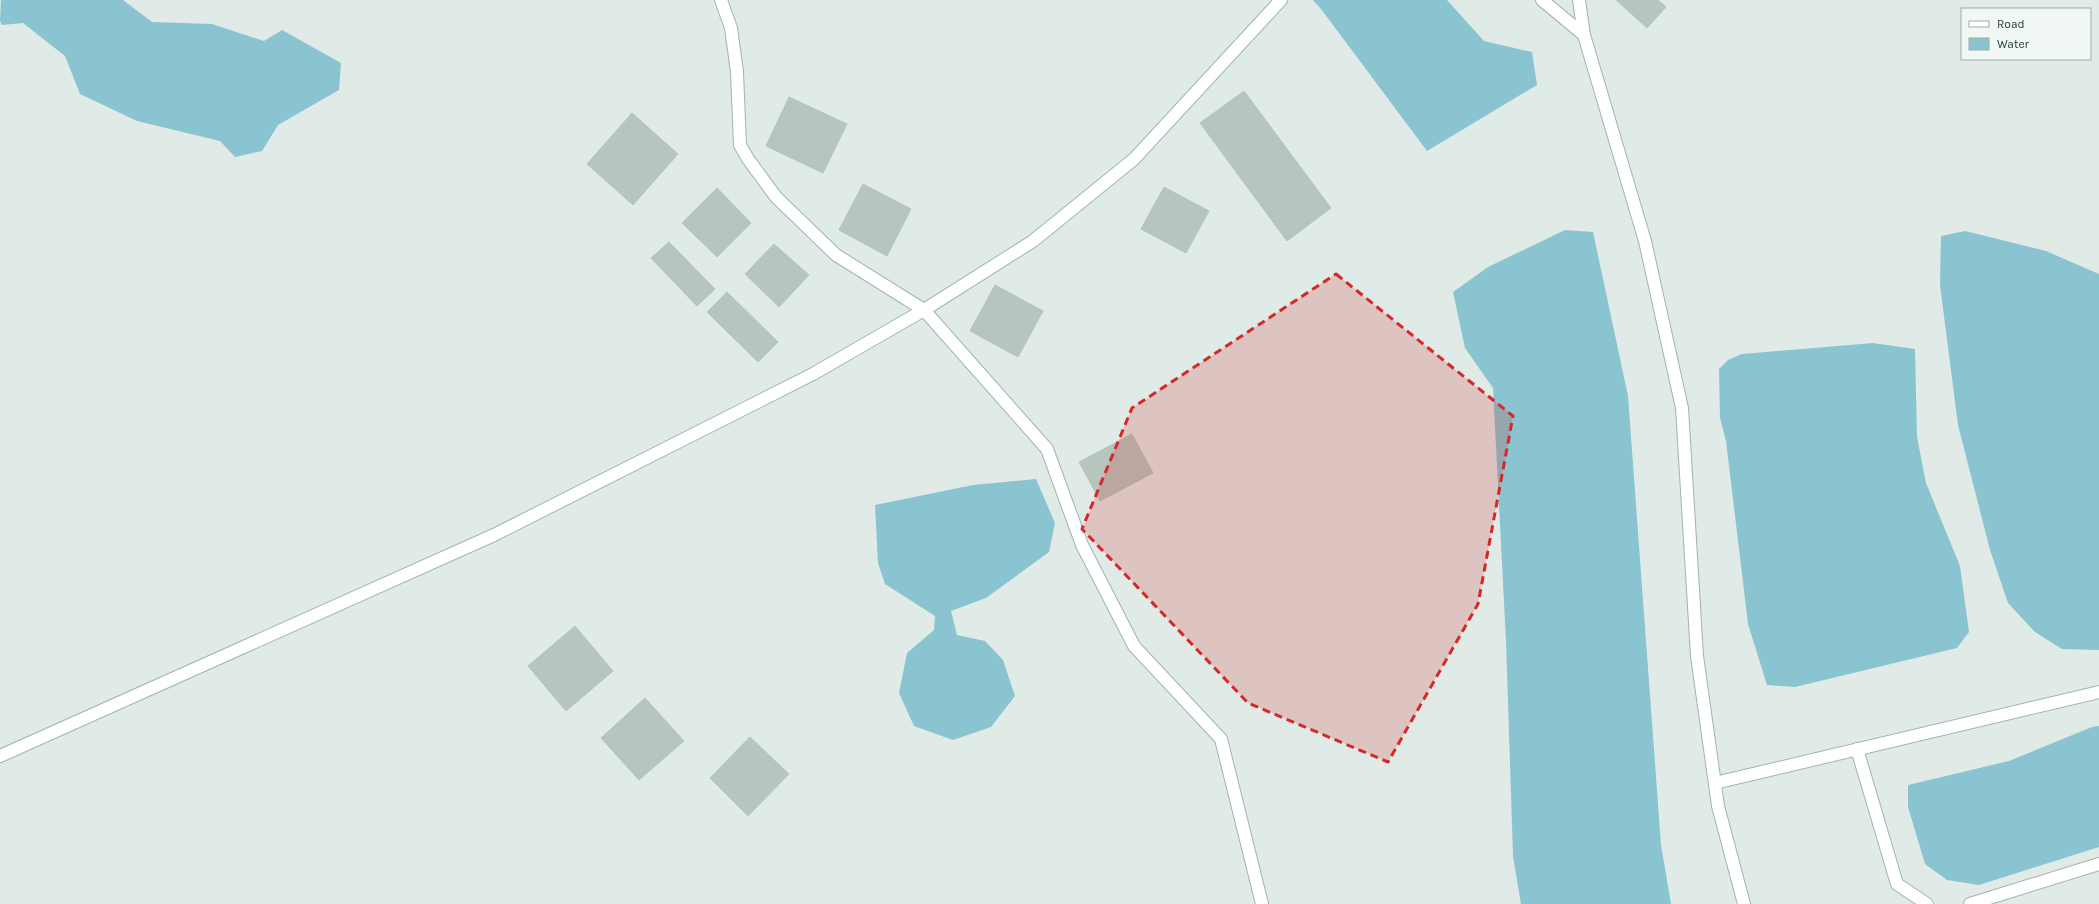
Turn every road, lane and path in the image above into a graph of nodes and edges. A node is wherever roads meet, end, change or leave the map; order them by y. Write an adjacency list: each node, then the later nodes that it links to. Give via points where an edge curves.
1 (721, 0): 6 (street, via 731,28 737,72 740,145 748,160 776,197 836,255)
2 (1542, 0): 5 (street)
3 (1578, 0): 5 (street)
4 (1278, 4): 6 (street, via 1134,159 1033,241)
5 (1584, 35): 10 (street, via 1645,241 1682,408 1698,656)
6 (924, 310): 9 (street, via 813,374 494,535); 12 (street, via 1047,450 1082,545 1134,646 1220,739)
7 (2099, 692): 8 (street)
8 (1857, 749): 10 (street); 14 (street, via 1897,884)
9 (0, 756)
10 (1715, 783): 13 (street, via 1718,806)
11 (2099, 864): 15 (street)
12 (1262, 904)
13 (1744, 904)
14 (1927, 904)
15 (1970, 904)

